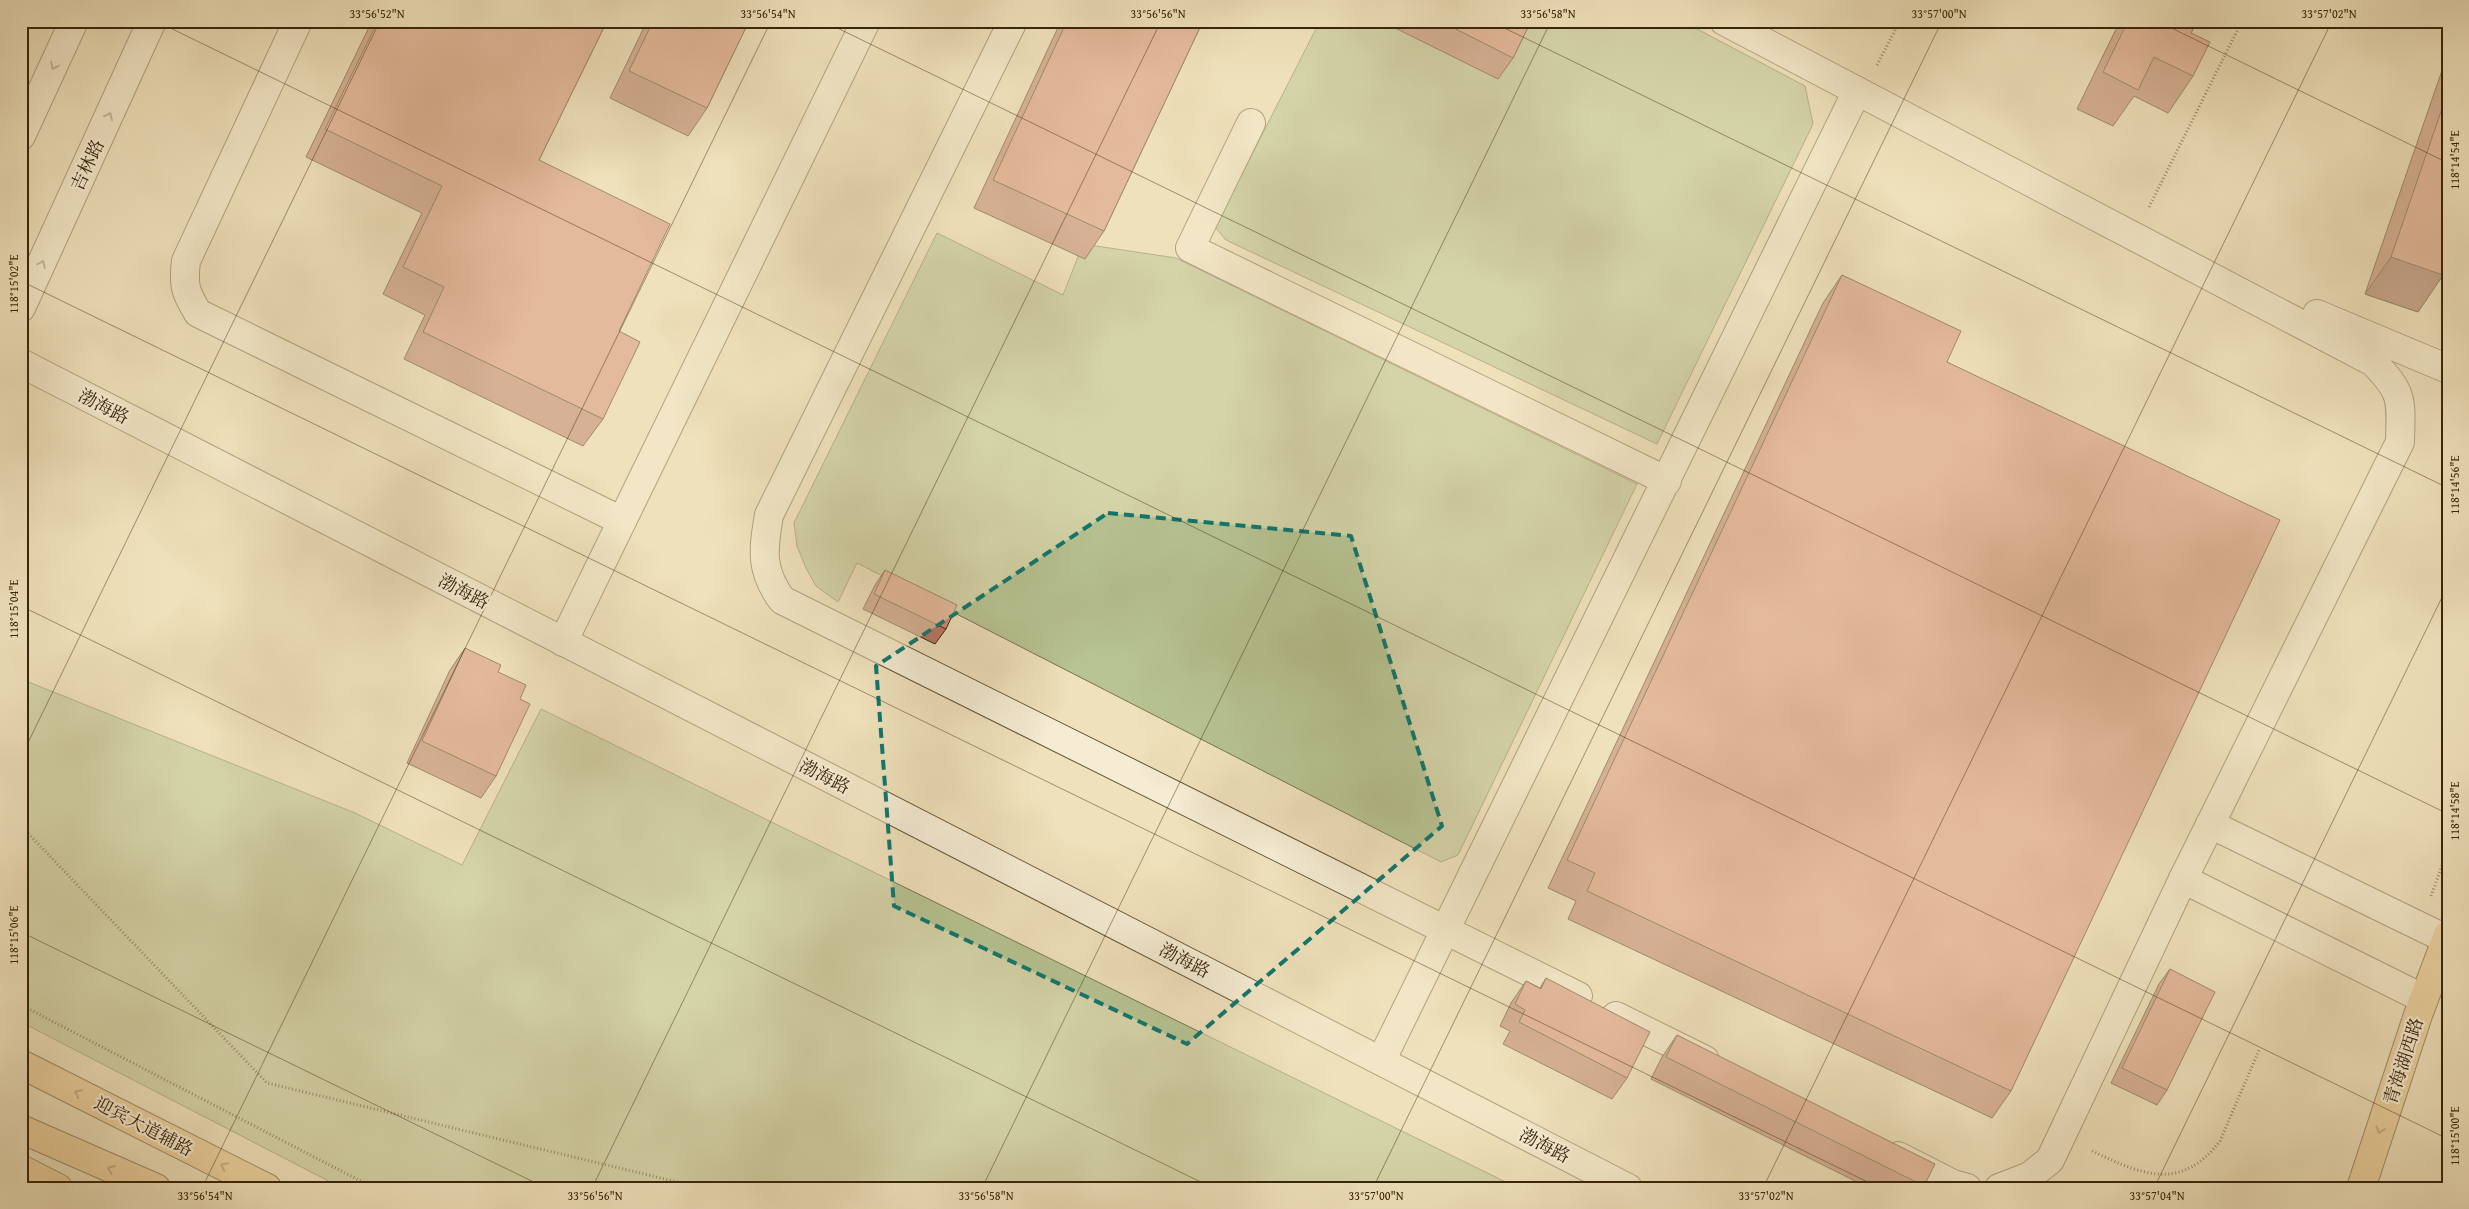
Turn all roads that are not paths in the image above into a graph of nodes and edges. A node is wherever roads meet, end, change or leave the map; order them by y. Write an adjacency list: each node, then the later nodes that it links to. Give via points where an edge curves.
1 (74, 21): 10 (street, one-way to 10)
2 (152, 21): 11 (street, 吉林路, one-way to 2)
3 (298, 21): 15 (street, via 186,261 184,282 198,312)
4 (866, 21): 15 (street)
5 (1013, 21): 19 (street, via 769,515 763,559 771,585 782,600)
6 (1724, 21): 8 (street)
7 (1749, 21): 8 (street)
8 (1863, 87): 13 (street, via 2321,316); 14 (street); 17 (street, via 2373,362 2390,379 2401,400 2400,442)
9 (1251, 122): 14 (street, via 1190,248)
10 (21, 136)
11 (21, 308)
12 (21, 363): 16 (street, 渤海路)
13 (2448, 369)
14 (1666, 480): 19 (street)
15 (622, 521): 16 (street)
16 (563, 642): 22 (street, 渤海路)
17 (2210, 824): 18 (street); 20 (street)
18 (2182, 879): 21 (street); 33 (street, via 2050,1160 2030,1176)
19 (1445, 930): 22 (street); 24 (street)
20 (2447, 937): 21 (main road, 青海湖西路)
21 (2424, 999): 34 (main road, 青海湖西路, one-way to 34)
22 (1381, 1061): 31 (street, 渤海路)
23 (21, 1064): 30 (main road, 迎宾大道辅路, one-way to 23)
24 (1730, 1072)
25 (21, 1129): 29 (main road, one-way to 25)
26 (1873, 1144): 32 (street)
27 (21, 1169): 28 (main road)
28 (58, 1188)
29 (156, 1188)
30 (267, 1188)
31 (1628, 1188)
32 (1967, 1188)
33 (1999, 1188)
34 (2361, 1188)

